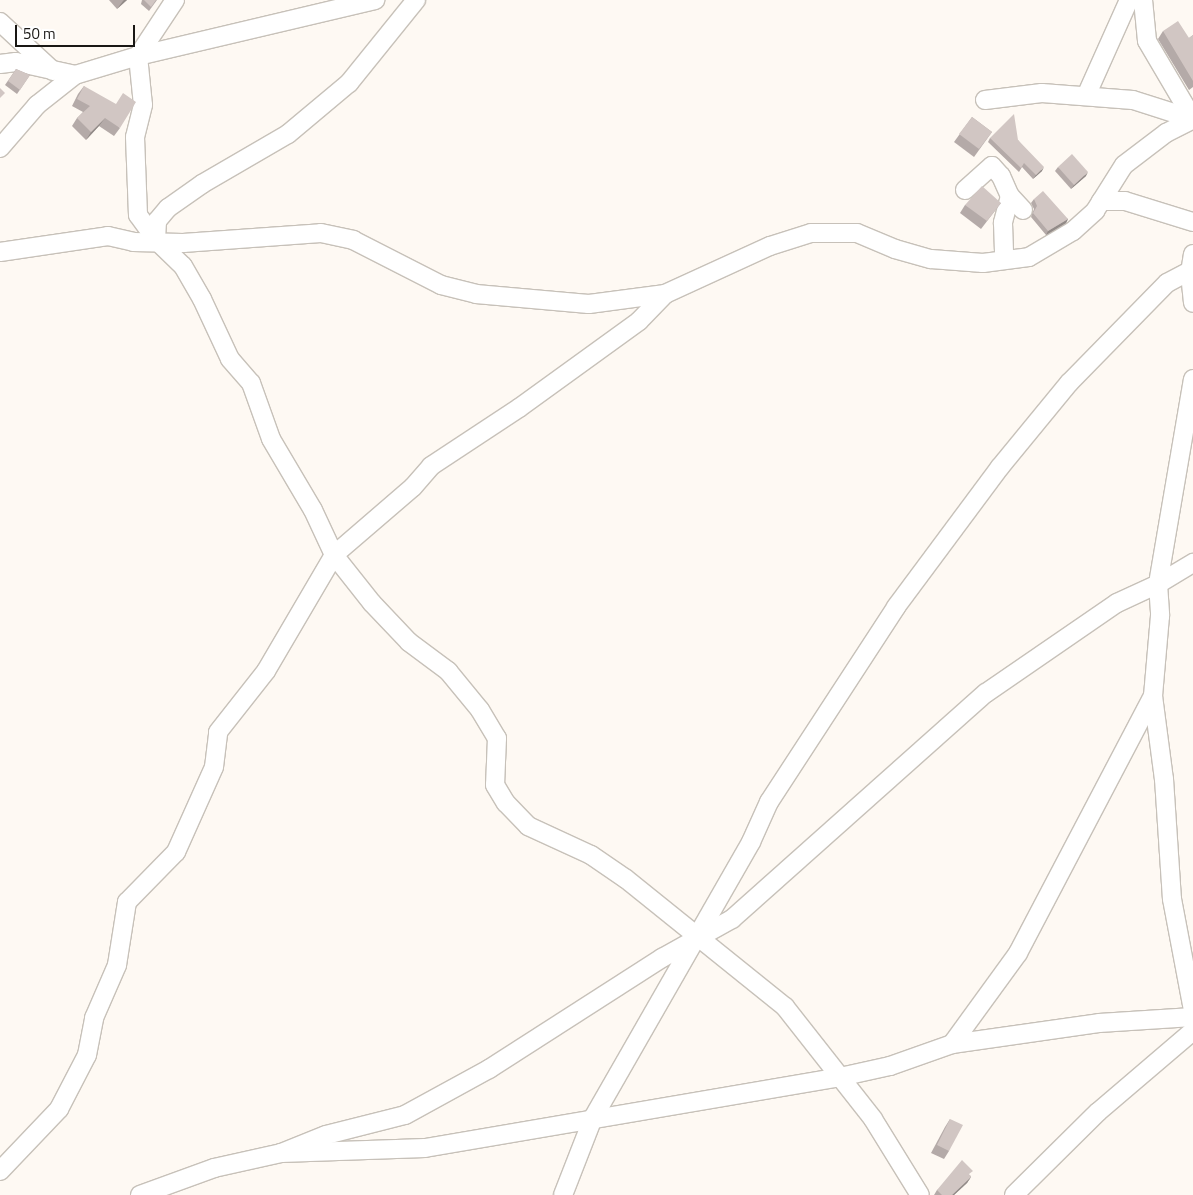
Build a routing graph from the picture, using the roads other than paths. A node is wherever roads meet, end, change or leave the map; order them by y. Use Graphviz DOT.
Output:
graph roads {
  1 [pos="175,0"];
  2 [pos="375,0"];
  3 [pos="416,0"];
  4 [pos="1129,0"];
  5 [pos="1143,0"];
  6 [pos="0,22"];
  7 [pos="138,56"];
  8 [pos="0,64"];
  9 [pos="54,73"];
  10 [pos="75,75"];
  11 [pos="1086,96"];
  12 [pos="985,100"];
  13 [pos="1193,119"];
  14 [pos="0,148"];
  15 [pos="989,153"];
  16 [pos="965,190"];
  17 [pos="1008,191"];
  18 [pos="1101,201"];
  19 [pos="1023,210"];
  20 [pos="1193,222"];
  21 [pos="156,240"];
  22 [pos="0,252"];
  23 [pos="1004,260"];
  24 [pos="1192,262"];
  25 [pos="665,294"];
  26 [pos="1193,304"];
  27 [pos="1193,379"];
  28 [pos="334,555"];
  29 [pos="1193,563"];
  30 [pos="1158,584"];
  31 [pos="1153,696"];
  32 [pos="697,938"];
  33 [pos="1193,1010"];
  34 [pos="1193,1017"];
  35 [pos="1193,1031"];
  36 [pos="952,1044"];
  37 [pos="840,1077"];
  38 [pos="593,1118"];
  39 [pos="281,1153"];
  40 [pos="0,1171"];
  41 [pos="1017,1194"];
  42 [pos="140,1195"];
  43 [pos="563,1195"];
  44 [pos="920,1195"];
  1 -- 7 [label="street"];
  2 -- 7 [label="street"];
  3 -- 21 [label="street"];
  4 -- 11 [label="street"];
  5 -- 13 [label="street"];
  6 -- 9 [label="street"];
  7 -- 10 [label="street"];
  7 -- 21 [label="street"];
  8 -- 9 [label="street"];
  9 -- 10 [label="street"];
  10 -- 14 [label="street"];
  11 -- 12 [label="street"];
  11 -- 13 [label="street"];
  13 -- 18 [label="street"];
  15 -- 17 [label="street"];
  16 -- 17 [label="street"];
  17 -- 19 [label="street"];
  17 -- 23 [label="street"];
  18 -- 20 [label="street"];
  18 -- 23 [label="street"];
  21 -- 22 [label="street"];
  21 -- 25 [label="street"];
  21 -- 28 [label="street"];
  23 -- 25 [label="street"];
  24 -- 26 [label="street"];
  24 -- 32 [label="street"];
  25 -- 28 [label="street"];
  27 -- 30 [label="street"];
  28 -- 32 [label="street"];
  28 -- 40 [label="street"];
  29 -- 30 [label="street"];
  30 -- 31 [label="street"];
  30 -- 32 [label="street"];
  31 -- 33 [label="street"];
  31 -- 36 [label="street"];
  32 -- 37 [label="street"];
  32 -- 38 [label="street"];
  32 -- 39 [label="street"];
  34 -- 36 [label="street"];
  35 -- 41 [label="street"];
  36 -- 37 [label="street"];
  37 -- 38 [label="street"];
  37 -- 44 [label="street"];
  38 -- 39 [label="street"];
  38 -- 43 [label="street"];
  39 -- 42 [label="street"];
}
